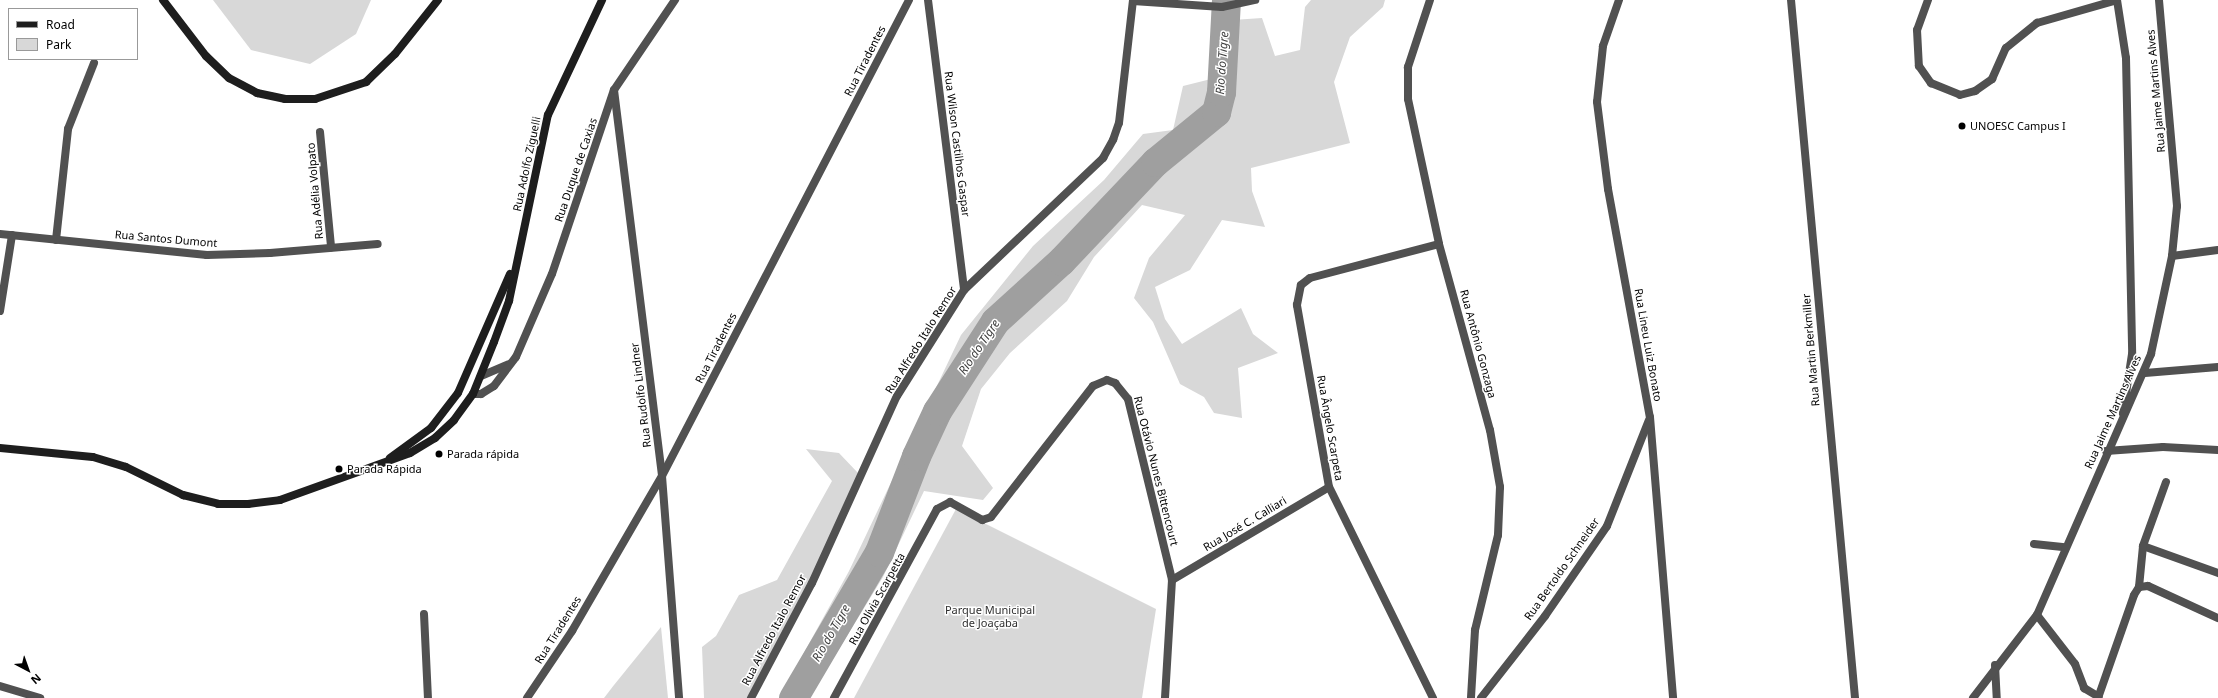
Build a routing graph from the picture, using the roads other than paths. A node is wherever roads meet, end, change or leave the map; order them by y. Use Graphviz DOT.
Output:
graph roads {
  1 [pos="163,0"];
  2 [pos="438,0"];
  3 [pos="602,0"];
  4 [pos="675,0"];
  5 [pos="909,0"];
  6 [pos="928,0"];
  7 [pos="1255,0"];
  8 [pos="1430,0"];
  9 [pos="1619,0"];
  10 [pos="1791,0"];
  11 [pos="1928,0"];
  12 [pos="2117,0"];
  13 [pos="2159,0"];
  14 [pos="1133,1"];
  15 [pos="94,63"];
  16 [pos="614,90"];
  17 [pos="320,132"];
  18 [pos="0,234"];
  19 [pos="12,235"];
  20 [pos="56,240"];
  21 [pos="378,244"];
  22 [pos="1439,244"];
  23 [pos="331,247"];
  24 [pos="2218,250"];
  25 [pos="2172,256"];
  26 [pos="513,270"];
  27 [pos="964,290"];
  28 [pos="0,311"];
  29 [pos="516,356"];
  30 [pos="2218,367"];
  31 [pos="2145,373"];
  32 [pos="481,376"];
  33 [pos="464,379"];
  34 [pos="473,394"];
  35 [pos="1650,417"];
  36 [pos="2123,418"];
  37 [pos="0,448"];
  38 [pos="2218,450"];
  39 [pos="2106,451"];
  40 [pos="382,464"];
  41 [pos="662,476"];
  42 [pos="2166,482"];
  43 [pos="1329,487"];
  44 [pos="937,509"];
  45 [pos="2034,544"];
  46 [pos="2143,546"];
  47 [pos="2065,547"];
  48 [pos="2218,573"];
  49 [pos="1172,580"];
  50 [pos="2139,587"];
  51 [pos="424,614"];
  52 [pos="2037,615"];
  53 [pos="2218,618"];
  54 [pos="1995,665"];
  55 [pos="0,686"];
  56 [pos="2098,697"];
  57 [pos="40,698"];
  58 [pos="428,698"];
  59 [pos="527,698"];
  60 [pos="679,698"];
  61 [pos="751,698"];
  62 [pos="834,698"];
  63 [pos="1165,698"];
  64 [pos="1433,698"];
  65 [pos="1471,698"];
  66 [pos="1481,698"];
  67 [pos="1672,698"];
  68 [pos="1855,698"];
  69 [pos="1973,698"];
  70 [pos="1998,698"];
  1 -- 2 [label="main road"];
  3 -- 26 [label="main road, Rua Adolfo Ziguelli"];
  4 -- 16 [label="street, Rua Duque de Caxias"];
  5 -- 41 [label="street, Rua Tiradentes"];
  6 -- 27 [label="street, Rua Wilson Castilhos Gaspar"];
  7 -- 14 [label="street"];
  8 -- 22 [label="street, Rua Antônio Gonzaga"];
  9 -- 35 [label="street, Rua Lineu Luiz Bonato"];
  10 -- 68 [label="street, Rua Martin Berkmiller"];
  11 -- 12 [label="street"];
  12 -- 36 [label="street"];
  13 -- 25 [label="street, Rua Jaime Martins Alves"];
  14 -- 27 [label="street, Rua Alfredo Italo Remor"];
  15 -- 20 [label="street"];
  16 -- 29 [label="street, Rua Duque de Caxias"];
  16 -- 41 [label="street, Rua Rudolfo Lindner"];
  17 -- 23 [label="street, Rua Adélia Volpato"];
  18 -- 19 [label="street, Rua Santos Dumont"];
  19 -- 20 [label="street, Rua Santos Dumont"];
  19 -- 28 [label="street"];
  20 -- 23 [label="street, Rua Santos Dumont"];
  21 -- 23 [label="street, Rua Santos Dumont"];
  22 -- 43 [label="street, Rua Ângelo Scarpeta"];
  22 -- 65 [label="street, Rua Antônio Gonzaga"];
  24 -- 25 [label="street"];
  25 -- 31 [label="street, Rua Jaime Martins Alves"];
  26 -- 32 [label="main road, Rua Adolfo Ziguelli"];
  26 -- 33 [label="main road, Rua Adolfo Ziguelli"];
  27 -- 61 [label="street, Rua Alfredo Italo Remor"];
  29 -- 32 [label="street, Rua Duque de Caxias"];
  29 -- 34 [label="street, Rua Duque de Caxias"];
  30 -- 31 [label="street"];
  31 -- 36 [label="street, Rua Jaime Martins Alves"];
  32 -- 33 [label="main road"];
  32 -- 34 [label="main road, Rua Adolfo Ziguelli"];
  33 -- 34 [label="main road"];
  33 -- 40 [label="main road"];
  34 -- 40 [label="main road"];
  35 -- 66 [label="street, Rua Bertoldo Schneider"];
  35 -- 67 [label="street, Rua Lineu Luiz Bonato"];
  36 -- 39 [label="street, Rua Jaime Martins Alves"];
  37 -- 40 [label="main road"];
  38 -- 39 [label="street"];
  39 -- 47 [label="street, Rua Jaime Martins Alves"];
  41 -- 59 [label="street, Rua Tiradentes"];
  41 -- 60 [label="street, Rua Rudolfo Lindner"];
  42 -- 46 [label="street"];
  43 -- 49 [label="street, Rua José C. Calliari"];
  43 -- 64 [label="street, Rua Ângelo Scarpeta"];
  44 -- 49 [label="street, Rua Otávio Nunes Bittencourt"];
  44 -- 62 [label="street, Rua Olívia Scarpetta"];
  45 -- 47 [label="street"];
  46 -- 48 [label="street"];
  46 -- 50 [label="street"];
  47 -- 52 [label="street, Rua Jaime Martins Alves"];
  49 -- 63 [label="street, Rua Otávio Nunes Bittencourt"];
  50 -- 53 [label="street"];
  50 -- 56 [label="street"];
  51 -- 58 [label="street"];
  52 -- 54 [label="street, Rua Jaime Martins Alves"];
  52 -- 56 [label="street"];
  54 -- 69 [label="street, Rua Jaime Martins Alves"];
  54 -- 70 [label="street"];
  55 -- 57 [label="street"];
}
